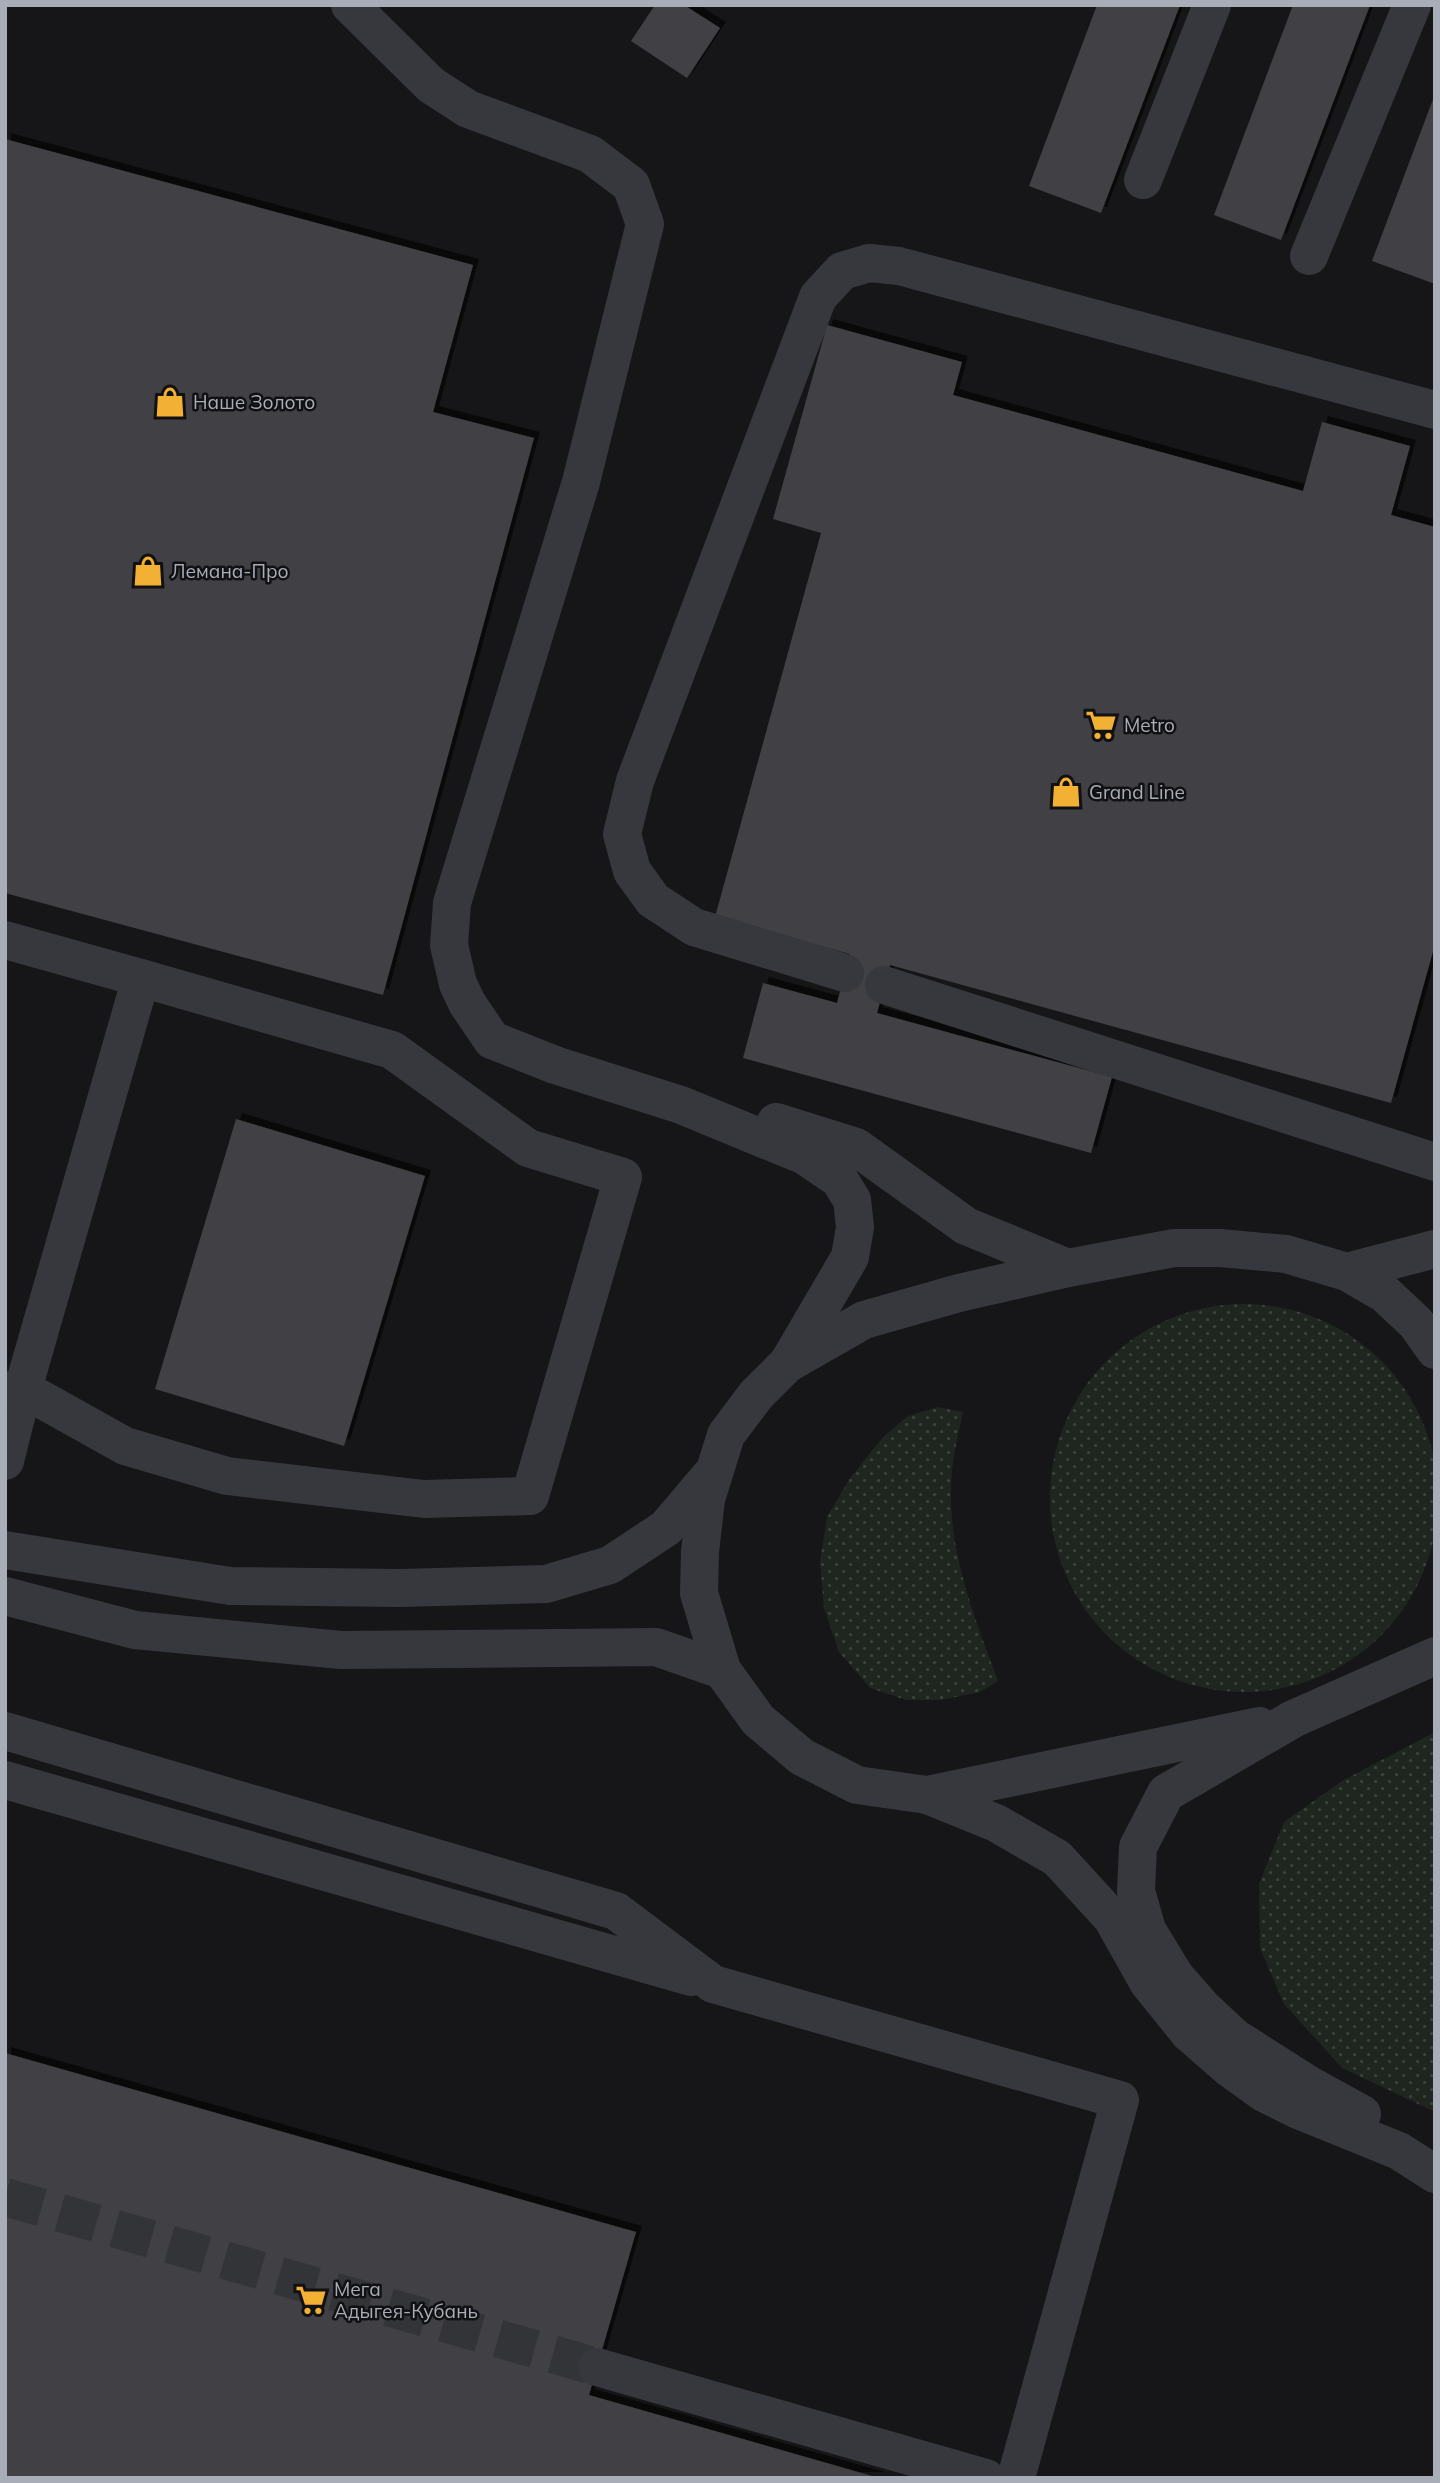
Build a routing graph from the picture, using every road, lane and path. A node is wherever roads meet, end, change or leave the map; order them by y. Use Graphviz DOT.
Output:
graph roads {
  1 [pos="350,5"];
  2 [pos="1212,5"];
  3 [pos="1412,5"];
  4 [pos="1143,180"];
  5 [pos="1309,256"];
  6 [pos="1435,411"];
  7 [pos="5,940"];
  8 [pos="845,973"];
  9 [pos="141,978"];
  10 [pos="884,985"];
  11 [pos="681,1105"];
  12 [pos="1435,1162"];
  13 [pos="1435,1249"];
  14 [pos="1068,1268"];
  15 [pos="1347,1272"];
  16 [pos="1435,1350"];
  17 [pos="787,1364"];
  18 [pos="14,1390"];
  19 [pos="5,1461"];
  20 [pos="714,1472"];
  21 [pos="5,1550"];
  22 [pos="5,1596"];
  23 [pos="1435,1656"];
  24 [pos="722,1670"];
  25 [pos="1435,1688"];
  26 [pos="1293,1719"];
  27 [pos="5,1731"];
  28 [pos="5,1780"];
  29 [pos="927,1796"];
  30 [pos="713,1984"];
  31 [pos="1399,2151"];
  32 [pos="1435,2174"];
  33 [pos="597,2367"];
  34 [pos="918,2469"];
  35 [pos="986,2478"];
  36 [pos="1016,2478"];
  1 -- 11 [label="street"];
  2 -- 4 [label="street"];
  3 -- 5 [label="street"];
  6 -- 8 [label="street"];
  7 -- 9 [label="street"];
  9 -- 18 [label="street"];
  9 -- 18 [label="street"];
  10 -- 12 [label="street"];
  11 -- 14 [label="street"];
  11 -- 17 [label="street"];
  13 -- 15 [label="street"];
  14 -- 15 [label="street"];
  14 -- 17 [label="street"];
  15 -- 16 [label="street"];
  17 -- 20 [label="street"];
  18 -- 19 [label="street"];
  20 -- 21 [label="street"];
  20 -- 24 [label="street"];
  22 -- 24 [label="street"];
  23 -- 26 [label="street"];
  24 -- 29 [label="street"];
  25 -- 26 [label="street"];
  26 -- 29 [label="street"];
  26 -- 31 [label="street"];
  27 -- 30 [label="street"];
  28 -- 30 [label="street"];
  29 -- 31 [label="street"];
  30 -- 36 [label="street"];
  31 -- 32 [label="street"];
  33 -- 34 [label="street"];
  34 -- 35 [label="street"];
}
